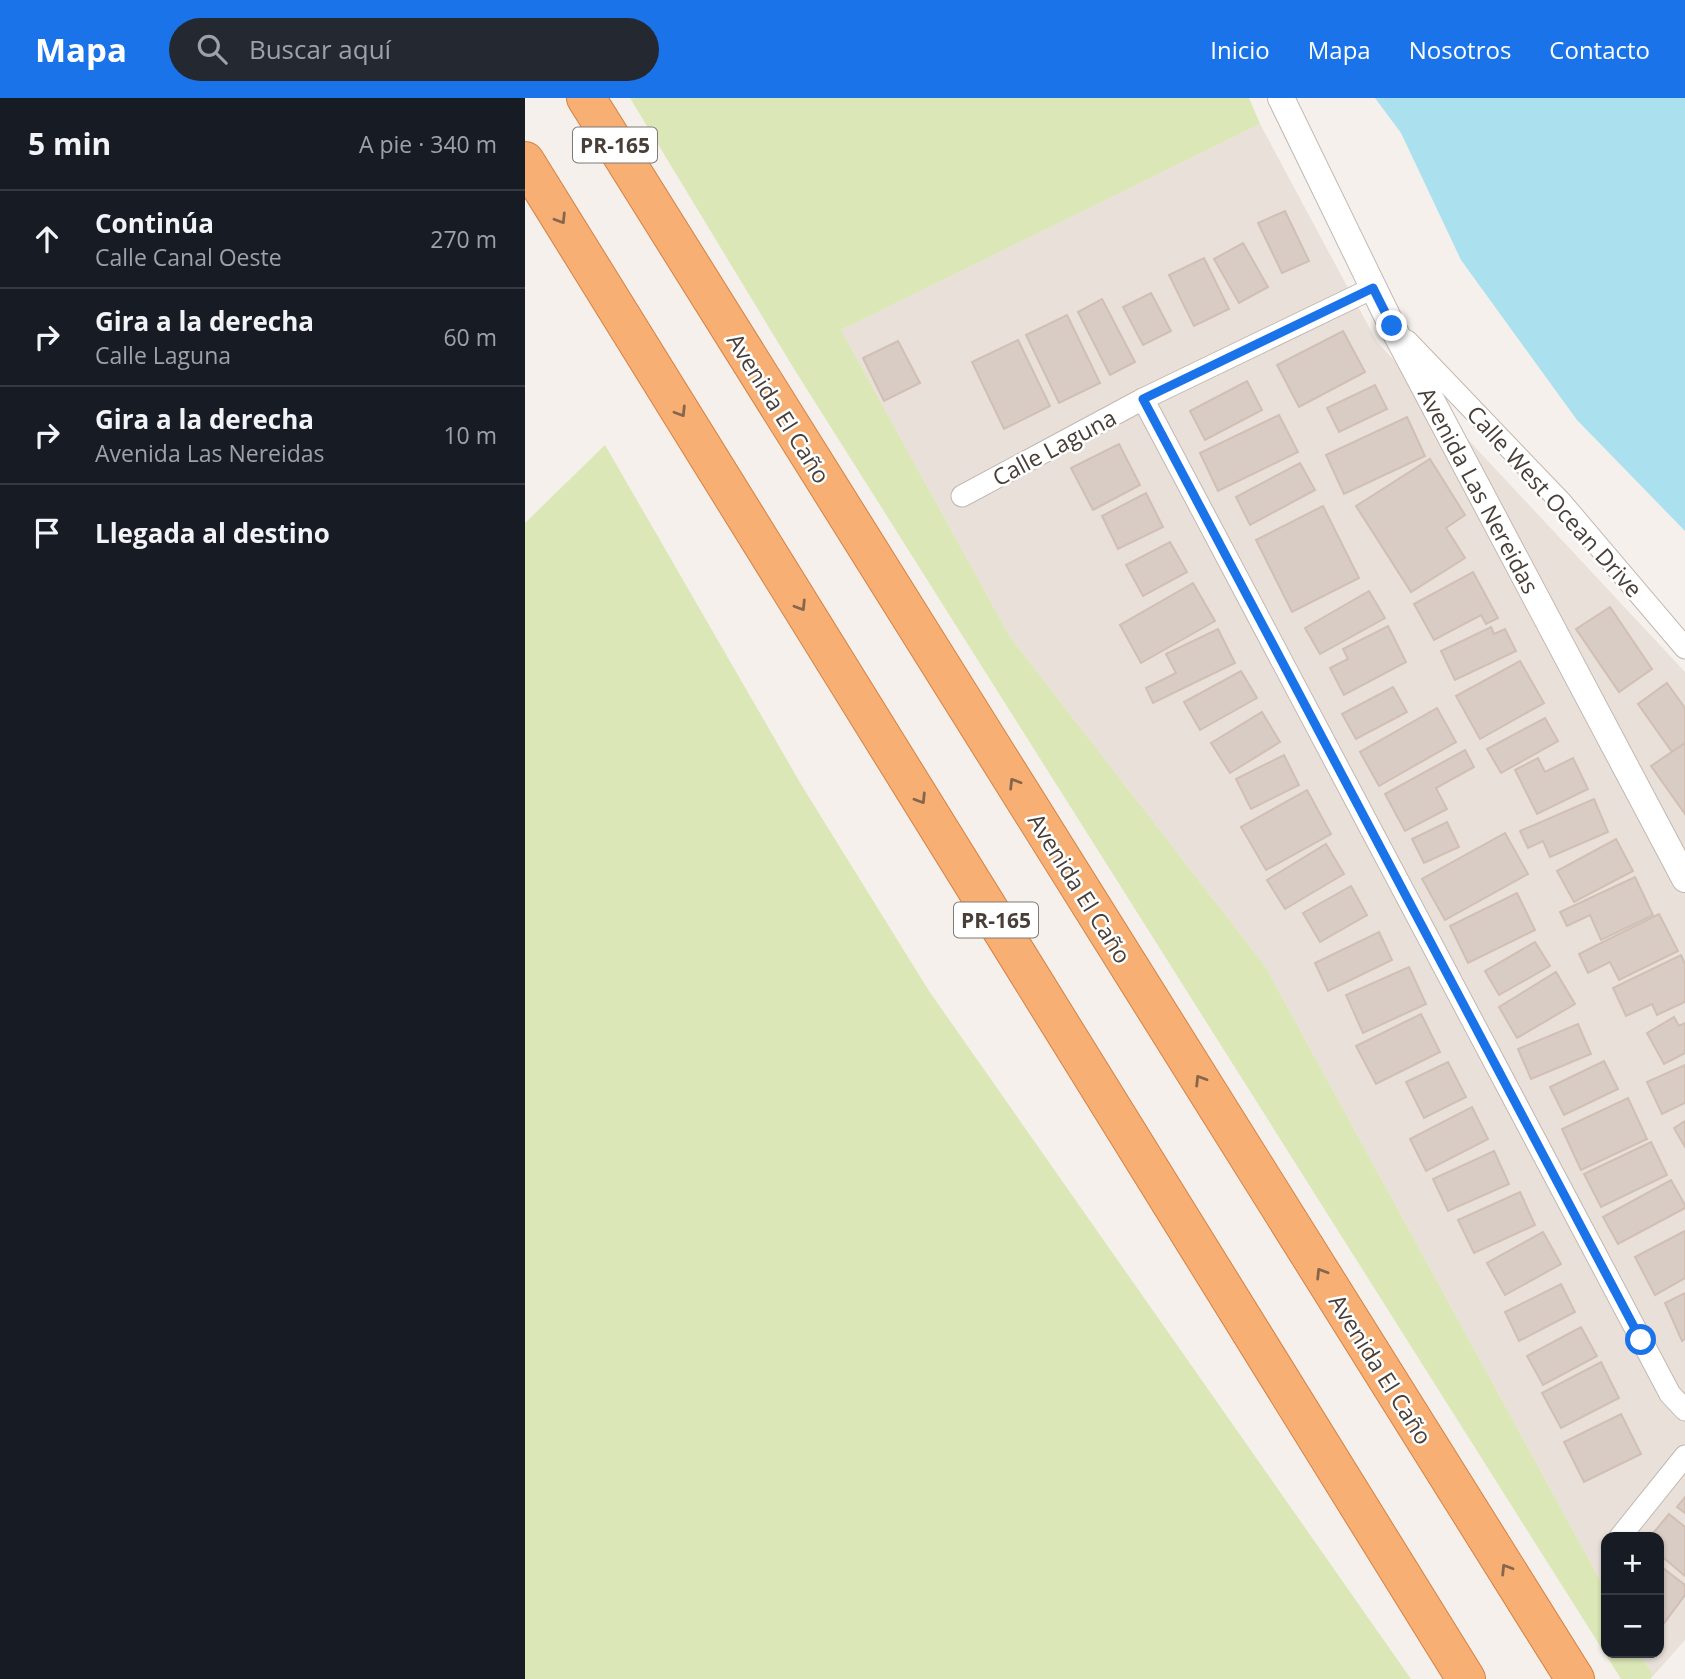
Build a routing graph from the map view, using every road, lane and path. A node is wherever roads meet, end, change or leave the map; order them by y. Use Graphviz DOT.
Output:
graph roads {
  1 [pos="586,98"];
  2 [pos="609,98"];
  3 [pos="1281,98"];
  4 [pos="525,161"];
  5 [pos="645,193"];
  6 [pos="1373,288"];
  7 [pos="1392,326"];
  8 [pos="1143,399"];
  9 [pos="963,496"];
  10 [pos="1685,648"];
  11 [pos="1685,878"];
  12 [pos="1685,1410"];
  13 [pos="1685,1456"];
  14 [pos="1624,1532"];
  15 [pos="1467,1679"];
  16 [pos="1574,1679"];
  1 -- 5 [label="highway, Avenida El Caño / PR-165"];
  2 -- 5 [label="highway"];
  3 -- 6 [label="street, Avenida Las Nereidas"];
  4 -- 15 [label="highway, PR-165, one-way"];
  16 -- 5 [label="highway, Avenida El Caño / PR-165, one-way"];
  6 -- 7 [label="street, Avenida Las Nereidas"];
  6 -- 8 [label="street, Calle Laguna"];
  7 -- 10 [label="street, Calle West Ocean Drive"];
  7 -- 11 [label="street, Avenida Las Nereidas"];
  8 -- 9 [label="street, Calle Laguna"];
  8 -- 12 [label="street"];
  13 -- 14 [label="street"];
}
